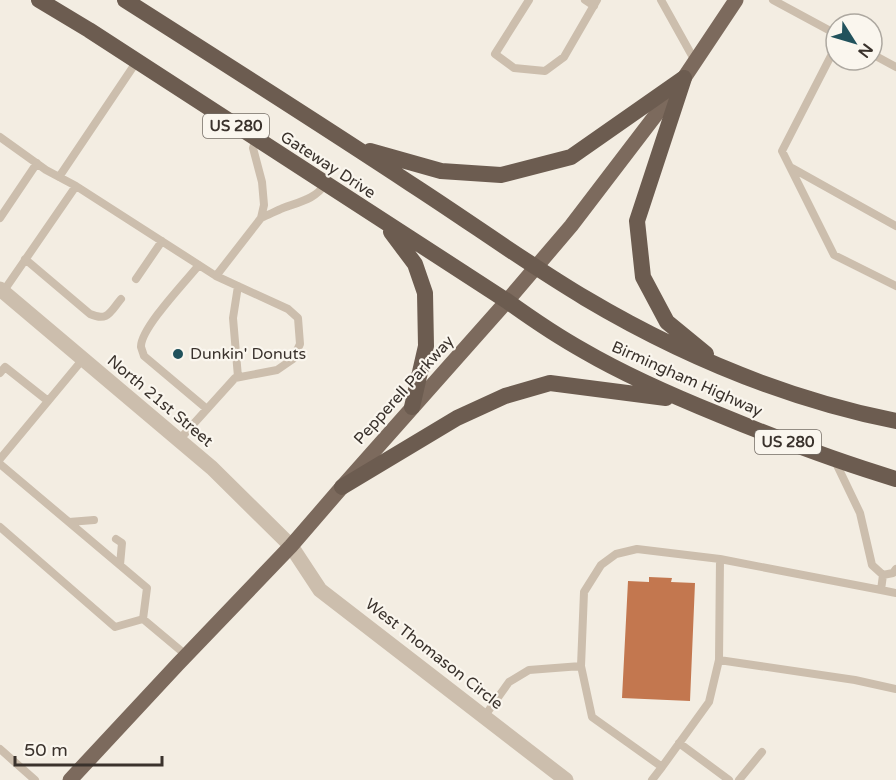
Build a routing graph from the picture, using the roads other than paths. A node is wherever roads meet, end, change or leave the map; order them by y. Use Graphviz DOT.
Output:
graph roads {
  1 [pos="39,0"];
  2 [pos="125,0"];
  3 [pos="529,0"];
  4 [pos="585,0"];
  5 [pos="661,0"];
  6 [pos="736,0"];
  7 [pos="773,0"];
  8 [pos="595,3"];
  9 [pos="824,28"];
  10 [pos="137,62"];
  11 [pos="695,62"];
  12 [pos="824,69"];
  13 [pos="684,78"];
  14 [pos="0,137"];
  15 [pos="256,139"];
  16 [pos="353,147"];
  17 [pos="37,164"];
  18 [pos="791,168"];
  19 [pos="59,177"];
  20 [pos="325,184"];
  21 [pos="76,186"];
  22 [pos="0,218"];
  23 [pos="261,218"];
  24 [pos="383,222"];
  25 [pos="896,226"];
  26 [pos="162,241"];
  27 [pos="26,259"];
  28 [pos="199,265"];
  29 [pos="536,267"];
  30 [pos="216,276"];
  31 [pos="136,279"];
  32 [pos="238,286"];
  33 [pos="896,286"];
  34 [pos="2,290"];
  35 [pos="121,299"];
  36 [pos="507,301"];
  37 [pos="83,359"];
  38 [pos="721,366"];
  39 [pos="2,368"];
  40 [pos="238,377"];
  41 [pos="683,400"];
  42 [pos="48,401"];
  43 [pos="412,407"];
  44 [pos="207,410"];
  45 [pos="896,421"];
  46 [pos="179,440"];
  47 [pos="834,459"];
  48 [pos="0,462"];
  49 [pos="896,479"];
  50 [pos="342,487"];
  51 [pos="94,520"];
  52 [pos="69,522"];
  53 [pos="0,528"];
  54 [pos="116,539"];
  55 [pos="291,546"];
  56 [pos="720,559"];
  57 [pos="120,565"];
  58 [pos="896,569"];
  59 [pos="883,575"];
  60 [pos="880,590"];
  61 [pos="896,593"];
  62 [pos="143,619"];
  63 [pos="186,656"];
  64 [pos="719,660"];
  65 [pos="581,666"];
  66 [pos="896,689"];
  67 [pos="484,717"];
  68 [pos="679,743"];
  69 [pos="0,749"];
  70 [pos="762,752"];
  71 [pos="662,767"];
  72 [pos="35,780"];
  73 [pos="70,780"];
  74 [pos="566,780"];
  75 [pos="652,780"];
  76 [pos="729,780"];
  77 [pos="739,780"];
  1 -- 10 [label="highway, Gateway Drive / US 280"];
  2 -- 16 [label="highway, Gateway Drive / US 280"];
  3 -- 8 [label="lane"];
  4 -- 8 [label="lane"];
  5 -- 11 [label="lane"];
  6 -- 11 [label="main road, Pepperell Parkway"];
  7 -- 9 [label="lane"];
  10 -- 15 [label="highway, Gateway Drive / US 280"];
  10 -- 19 [label="lane"];
  11 -- 13 [label="main road, Pepperell Parkway"];
  12 -- 18 [label="lane"];
  13 -- 16 [label="highway"];
  13 -- 29 [label="main road, Pepperell Parkway"];
  13 -- 38 [label="highway"];
  14 -- 17 [label="lane"];
  15 -- 20 [label="highway, Gateway Drive / US 280"];
  15 -- 23 [label="lane"];
  16 -- 29 [label="highway, Gateway Drive / US 280"];
  17 -- 19 [label="lane"];
  17 -- 22 [label="lane"];
  18 -- 25 [label="lane"];
  18 -- 33 [label="lane"];
  19 -- 21 [label="lane"];
  20 -- 23 [label="lane"];
  20 -- 24 [label="highway, Gateway Drive / US 280"];
  21 -- 26 [label="lane"];
  21 -- 27 [label="lane"];
  23 -- 30 [label="lane"];
  24 -- 36 [label="highway, Gateway Drive / US 280"];
  24 -- 43 [label="highway"];
  26 -- 28 [label="lane"];
  26 -- 31 [label="lane"];
  27 -- 34 [label="lane"];
  27 -- 35 [label="lane"];
  28 -- 30 [label="lane"];
  28 -- 44 [label="lane"];
  29 -- 36 [label="main road, Pepperell Parkway"];
  29 -- 38 [label="highway, Birmingham Highway / US 280"];
  30 -- 32 [label="lane"];
  32 -- 40 [label="lane"];
  32 -- 40 [label="lane"];
  34 -- 37 [label="street, North 21st Street"];
  36 -- 41 [label="highway, Birmingham Highway / US 280"];
  36 -- 43 [label="main road, Pepperell Parkway"];
  37 -- 42 [label="lane"];
  37 -- 46 [label="street, North 21st Street"];
  38 -- 45 [label="highway, Birmingham Highway / US 280"];
  39 -- 42 [label="lane"];
  40 -- 44 [label="lane"];
  41 -- 47 [label="highway, Birmingham Highway / US 280"];
  41 -- 50 [label="highway"];
  42 -- 48 [label="lane"];
  43 -- 50 [label="main road, Pepperell Parkway"];
  44 -- 46 [label="lane"];
  46 -- 55 [label="street, North 21st Street"];
  47 -- 49 [label="highway, Birmingham Highway / US 280"];
  47 -- 59 [label="lane"];
  48 -- 52 [label="lane"];
  50 -- 55 [label="main road, Pepperell Parkway"];
  51 -- 52 [label="lane"];
  52 -- 57 [label="lane"];
  53 -- 62 [label="lane"];
  54 -- 57 [label="lane"];
  55 -- 63 [label="main road, Pepperell Parkway"];
  55 -- 67 [label="street, West Thomason Circle"];
  56 -- 60 [label="lane"];
  56 -- 64 [label="lane"];
  56 -- 65 [label="lane"];
  57 -- 62 [label="lane"];
  58 -- 59 [label="lane"];
  59 -- 60 [label="lane"];
  60 -- 61 [label="lane"];
  62 -- 63 [label="lane"];
  63 -- 73 [label="main road, Pepperell Parkway"];
  64 -- 66 [label="lane"];
  64 -- 68 [label="lane"];
  65 -- 67 [label="lane"];
  65 -- 71 [label="lane"];
  67 -- 74 [label="street, West Thomason Circle"];
  68 -- 71 [label="lane"];
  68 -- 76 [label="lane"];
  69 -- 72 [label="lane"];
  70 -- 77 [label="lane"];
  71 -- 75 [label="lane"];
}
